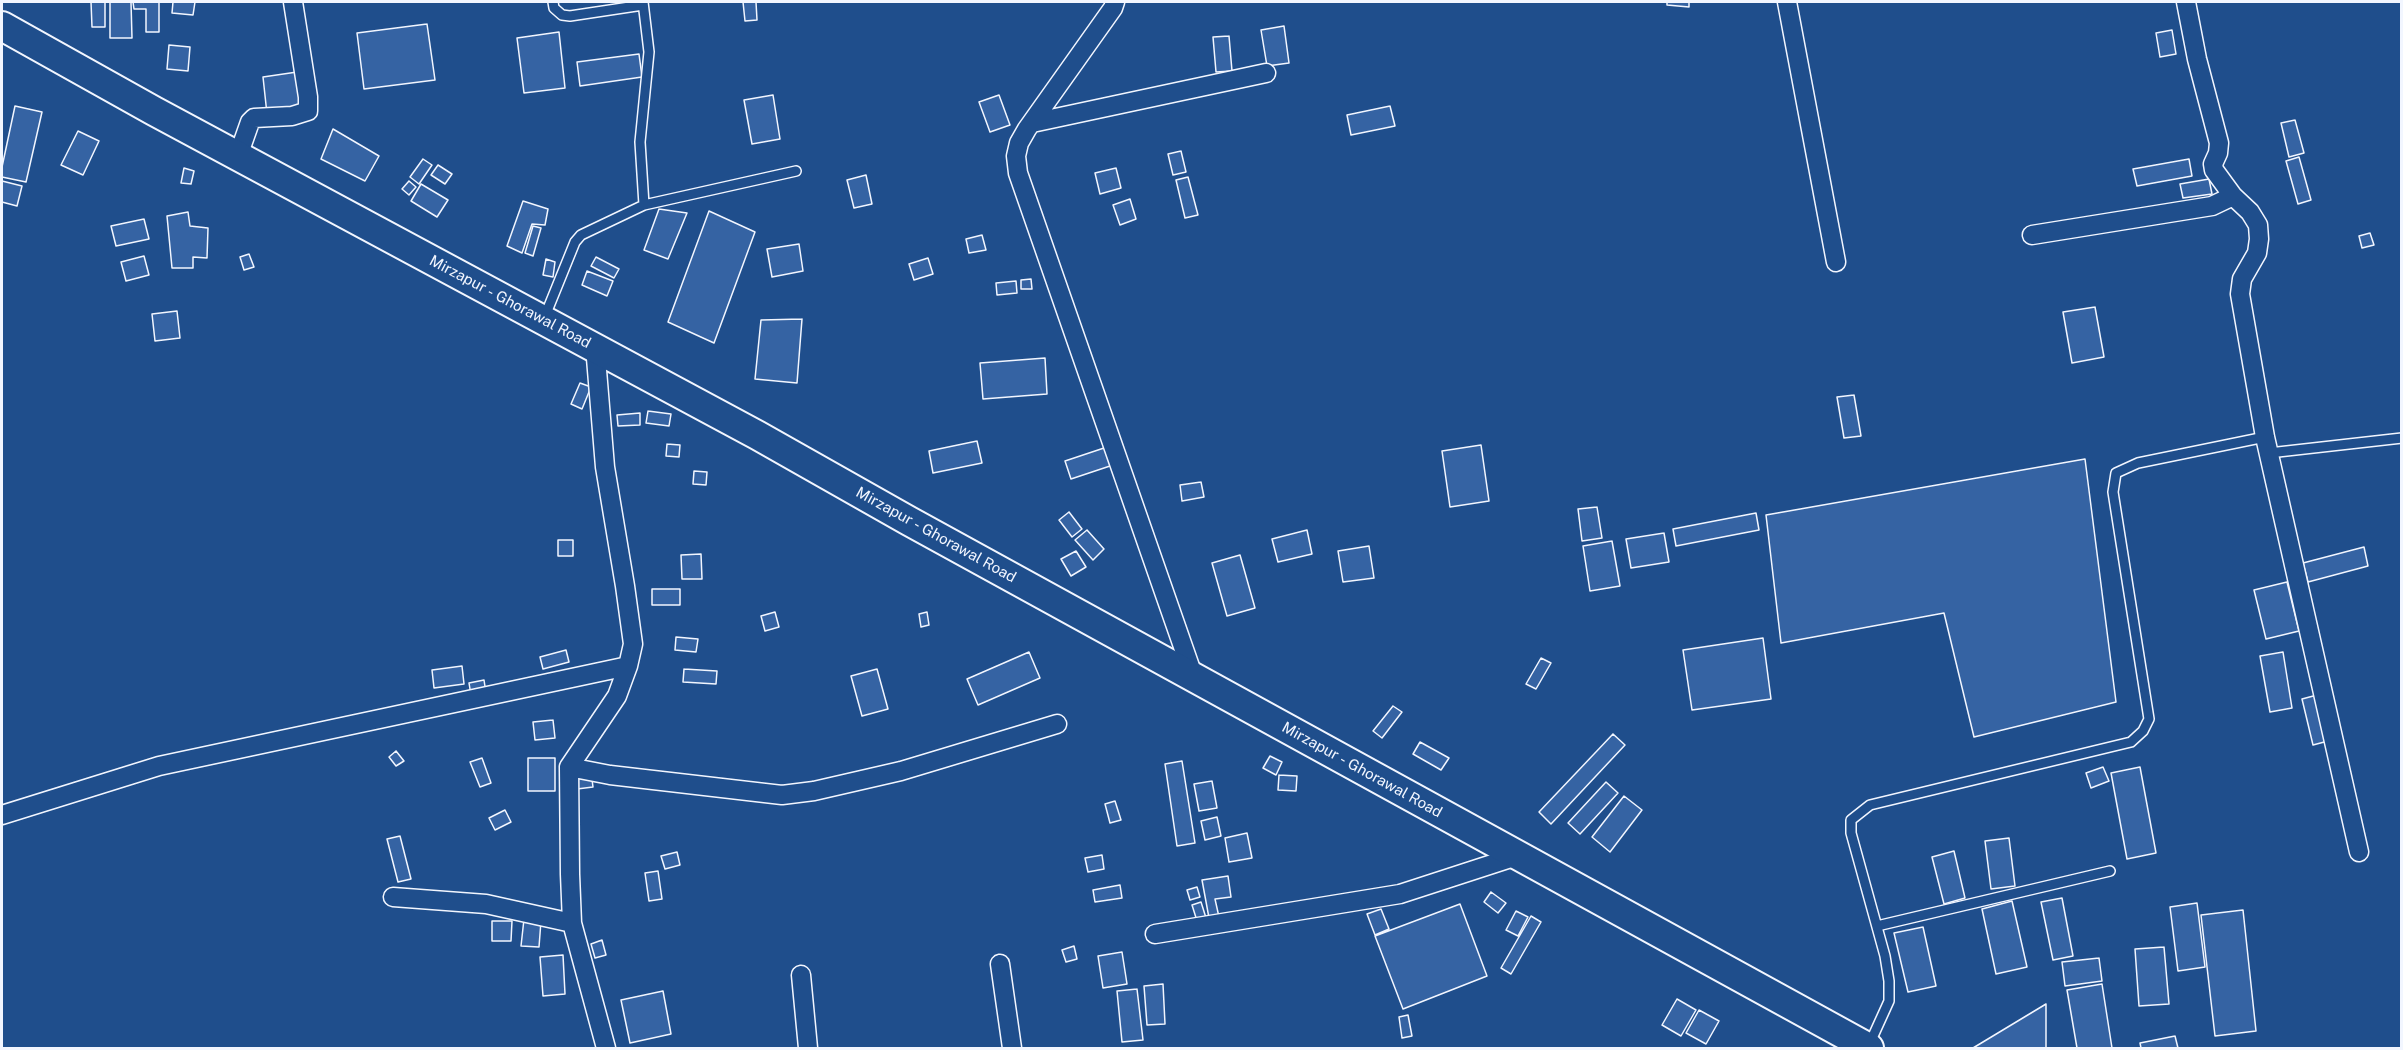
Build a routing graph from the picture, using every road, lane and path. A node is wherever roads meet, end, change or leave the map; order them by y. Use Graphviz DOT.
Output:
graph roads {
  1 [pos="293,2"];
  2 [pos="553,2"];
  3 [pos="1115,2"];
  4 [pos="1787,2"];
  5 [pos="2186,2"];
  6 [pos="643,3"];
  7 [pos="2,26"];
  8 [pos="1266,73"];
  9 [pos="1032,123"];
  10 [pos="238,156"];
  11 [pos="796,171"];
  12 [pos="2233,196"];
  13 [pos="644,205"];
  14 [pos="2032,235"];
  15 [pos="1836,262"];
  16 [pos="544,319"];
  17 [pos="595,346"];
  18 [pos="2402,438"];
  19 [pos="2267,445"];
  20 [pos="628,666"];
  21 [pos="1194,678"];
  22 [pos="1057,724"];
  23 [pos="569,767"];
  24 [pos="2,815"];
  25 [pos="2359,852"];
  26 [pos="1517,856"];
  27 [pos="2110,871"];
  28 [pos="393,897"];
  29 [pos="572,923"];
  30 [pos="1877,926"];
  31 [pos="1155,934"];
  32 [pos="1000,964"];
  33 [pos="801,975"];
  34 [pos="606,1048"];
  35 [pos="808,1048"];
  36 [pos="1012,1048"];
  37 [pos="1869,1048"];
  1 -- 10 [label="street"];
  2 -- 6 [label="lane"];
  3 -- 9 [label="street"];
  4 -- 15 [label="street"];
  5 -- 12 [label="street"];
  6 -- 13 [label="lane"];
  7 -- 10 [label="main road, Mirzapur - Ghorawal Road"];
  8 -- 9 [label="street"];
  9 -- 21 [label="street"];
  10 -- 16 [label="main road, Mirzapur - Ghorawal Road"];
  11 -- 13 [label="lane"];
  12 -- 14 [label="street"];
  12 -- 19 [label="street"];
  13 -- 16 [label="lane"];
  16 -- 17 [label="main road, Mirzapur - Ghorawal Road"];
  17 -- 20 [label="street"];
  17 -- 21 [label="main road, Mirzapur - Ghorawal Road"];
  18 -- 19 [label="lane"];
  19 -- 25 [label="street"];
  19 -- 30 [label="lane"];
  20 -- 23 [label="street"];
  20 -- 24 [label="street"];
  21 -- 26 [label="main road, Mirzapur - Ghorawal Road"];
  22 -- 23 [label="street"];
  23 -- 29 [label="street"];
  26 -- 31 [label="street"];
  26 -- 37 [label="main road, Mirzapur - Ghorawal Road"];
  27 -- 30 [label="lane"];
  28 -- 29 [label="street"];
  29 -- 34 [label="street"];
  30 -- 37 [label="lane"];
  32 -- 36 [label="street"];
  33 -- 35 [label="street"];
}
